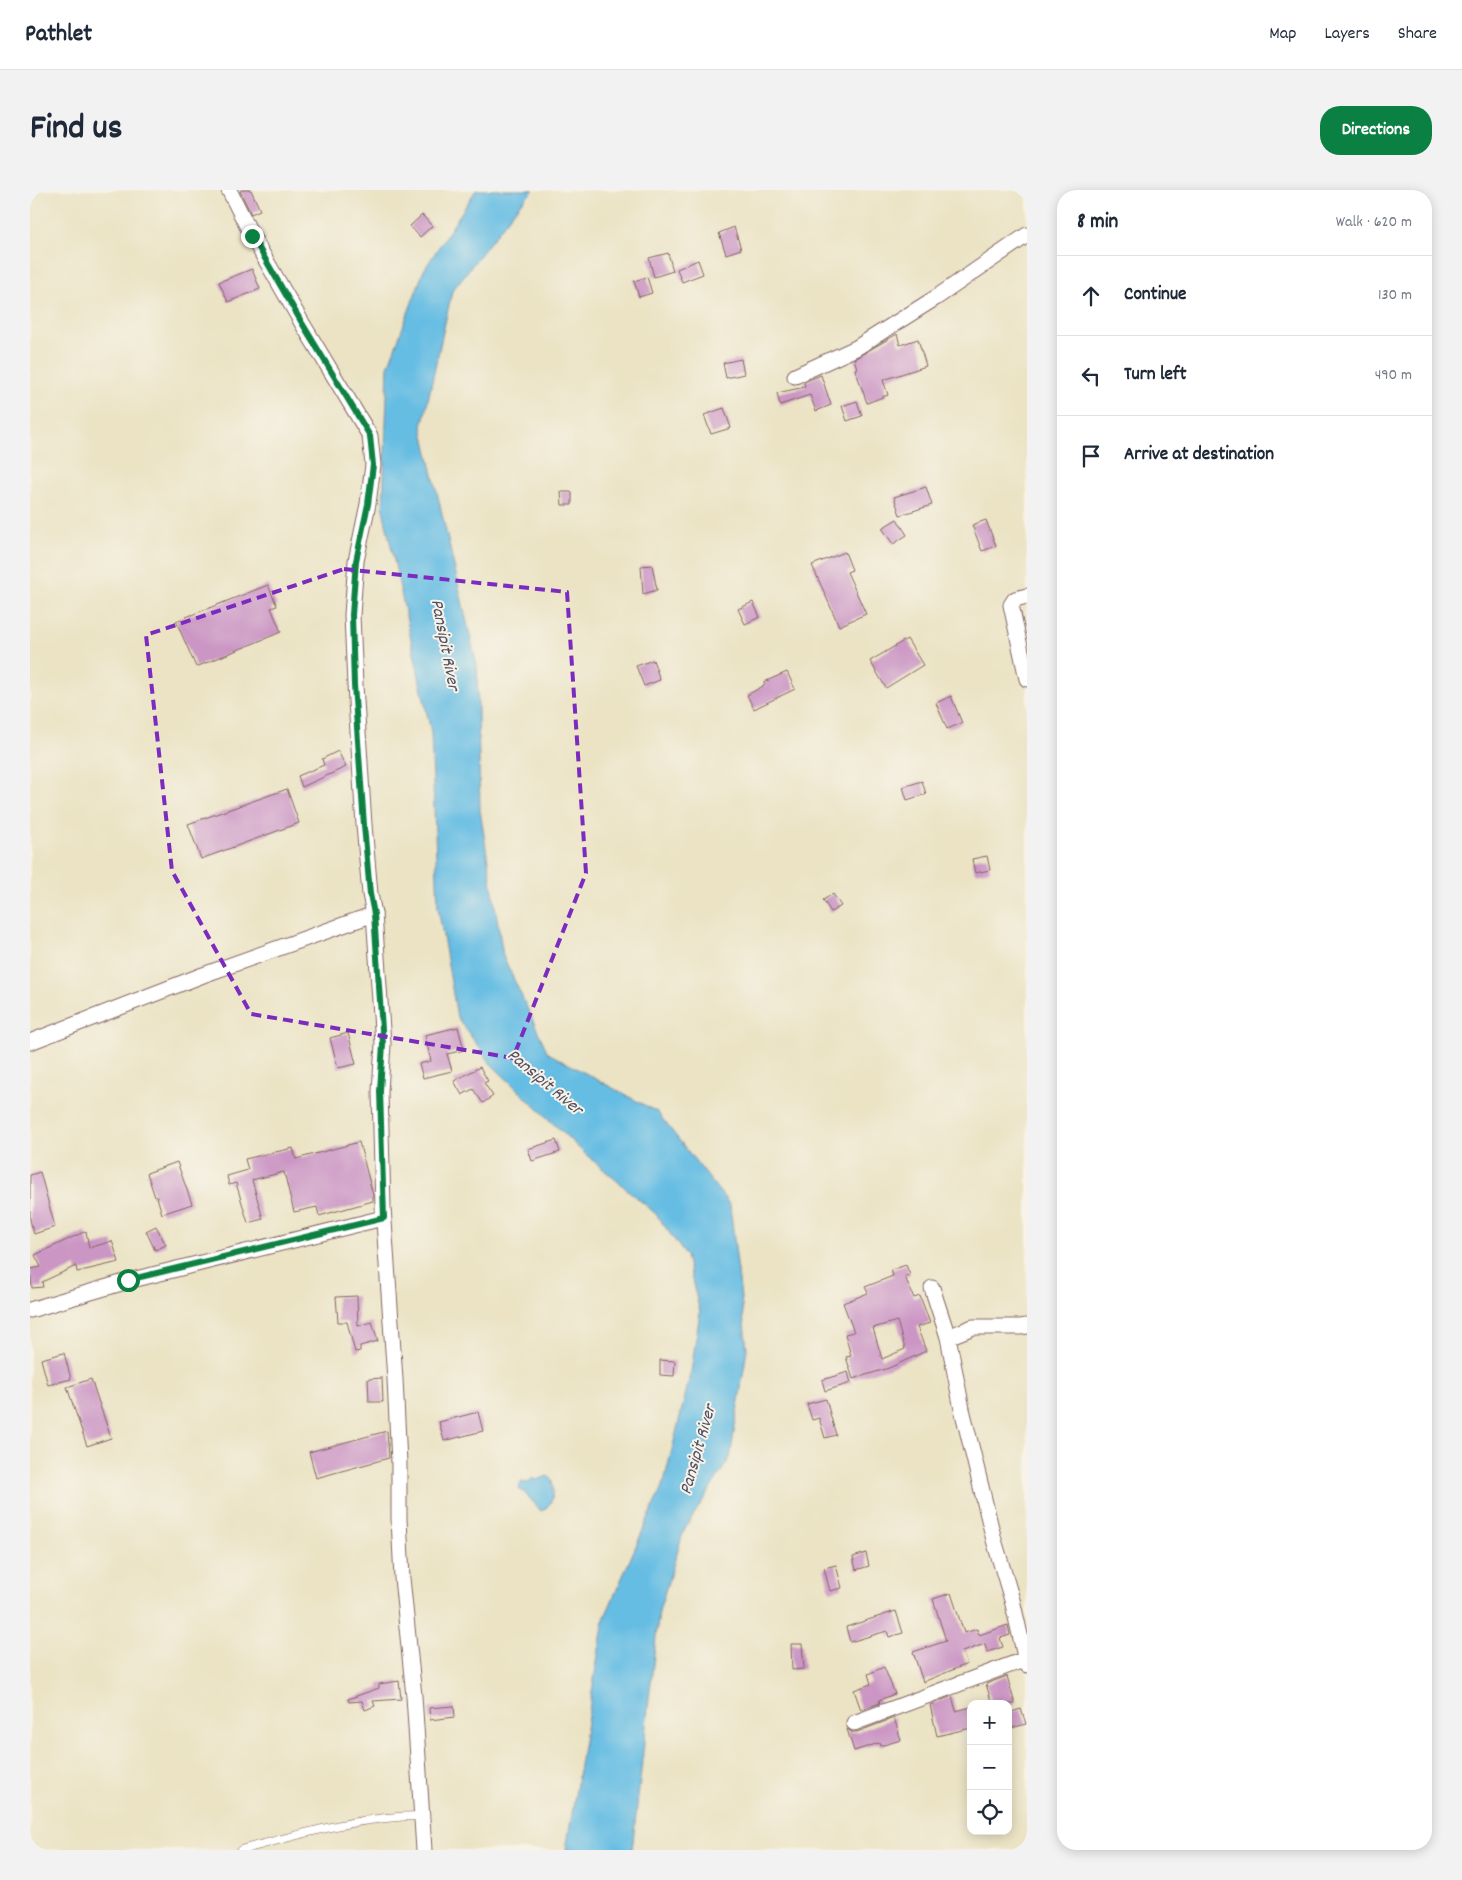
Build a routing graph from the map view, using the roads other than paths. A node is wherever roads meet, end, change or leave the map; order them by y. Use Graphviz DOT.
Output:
graph roads {
  1 [pos="229,190"];
  2 [pos="1027,235"];
  3 [pos="795,376"];
  4 [pos="1027,596"];
  5 [pos="1027,679"];
  6 [pos="374,914"];
  7 [pos="30,1042"];
  8 [pos="384,1218"];
  9 [pos="932,1288"];
  10 [pos="30,1310"];
  11 [pos="1027,1326"];
  12 [pos="948,1338"];
  13 [pos="1026,1662"];
  14 [pos="854,1723"];
  15 [pos="422,1816"];
  16 [pos="241,1850"];
  17 [pos="424,1850"];
  1 -- 6 [label="street"];
  2 -- 3 [label="street"];
  4 -- 5 [label="street"];
  6 -- 7 [label="street"];
  6 -- 8 [label="street"];
  8 -- 10 [label="street"];
  8 -- 15 [label="street"];
  9 -- 12 [label="street"];
  11 -- 12 [label="street"];
  12 -- 13 [label="street"];
  13 -- 14 [label="street"];
  15 -- 16 [label="lane"];
  15 -- 17 [label="street"];
}
